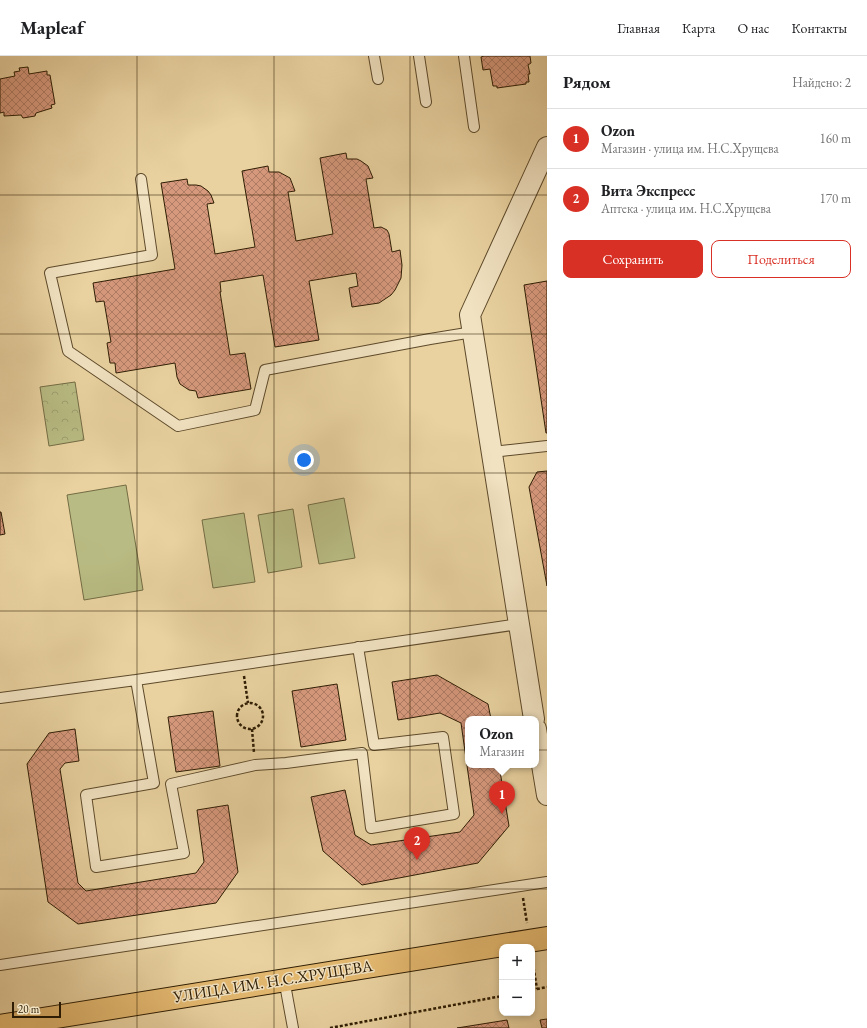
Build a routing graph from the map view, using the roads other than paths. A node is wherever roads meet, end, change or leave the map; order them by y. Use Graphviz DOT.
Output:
graph roads {
  1 [pos="374,56"];
  2 [pos="419,56"];
  3 [pos="464,56"];
  4 [pos="378,79"];
  5 [pos="426,102"];
  6 [pos="474,127"];
  7 [pos="547,147"];
  8 [pos="141,180"];
  9 [pos="473,332"];
  10 [pos="547,446"];
  11 [pos="492,452"];
  12 [pos="518,624"];
  13 [pos="358,648"];
  14 [pos="136,680"];
  15 [pos="0,698"];
  16 [pos="533,716"];
  17 [pos="374,745"];
  18 [pos="539,747"];
  19 [pos="362,753"];
  20 [pos="154,783"];
  21 [pos="171,784"];
  22 [pos="547,795"];
  23 [pos="547,882"];
  24 [pos="536,945"];
  25 [pos="0,965"];
  26 [pos="284,979"];
  27 [pos="13,1025"];
  28 [pos="293,1028"];
  1 -- 4 [label="lane"];
  2 -- 5 [label="lane"];
  3 -- 6 [label="lane"];
  7 -- 9 [label="street"];
  8 -- 9 [label="lane"];
  9 -- 11 [label="street"];
  10 -- 11 [label="lane"];
  11 -- 12 [label="street"];
  12 -- 13 [label="lane"];
  12 -- 16 [label="street"];
  13 -- 14 [label="lane"];
  13 -- 17 [label="lane"];
  14 -- 15 [label="lane"];
  14 -- 20 [label="lane"];
  17 -- 19 [label="lane"];
  17 -- 19 [label="lane"];
  18 -- 22 [label="street"];
  19 -- 21 [label="lane"];
  20 -- 21 [label="lane"];
  20 -- 21 [label="lane"];
  23 -- 25 [label="lane"];
  24 -- 26 [label="main road, УЛИЦА ИМ. Н.С.ХРУЩЕВА"];
  26 -- 27 [label="main road, УЛИЦА ИМ. Н.С.ХРУЩЕВА"];
  26 -- 28 [label="lane"];
}
